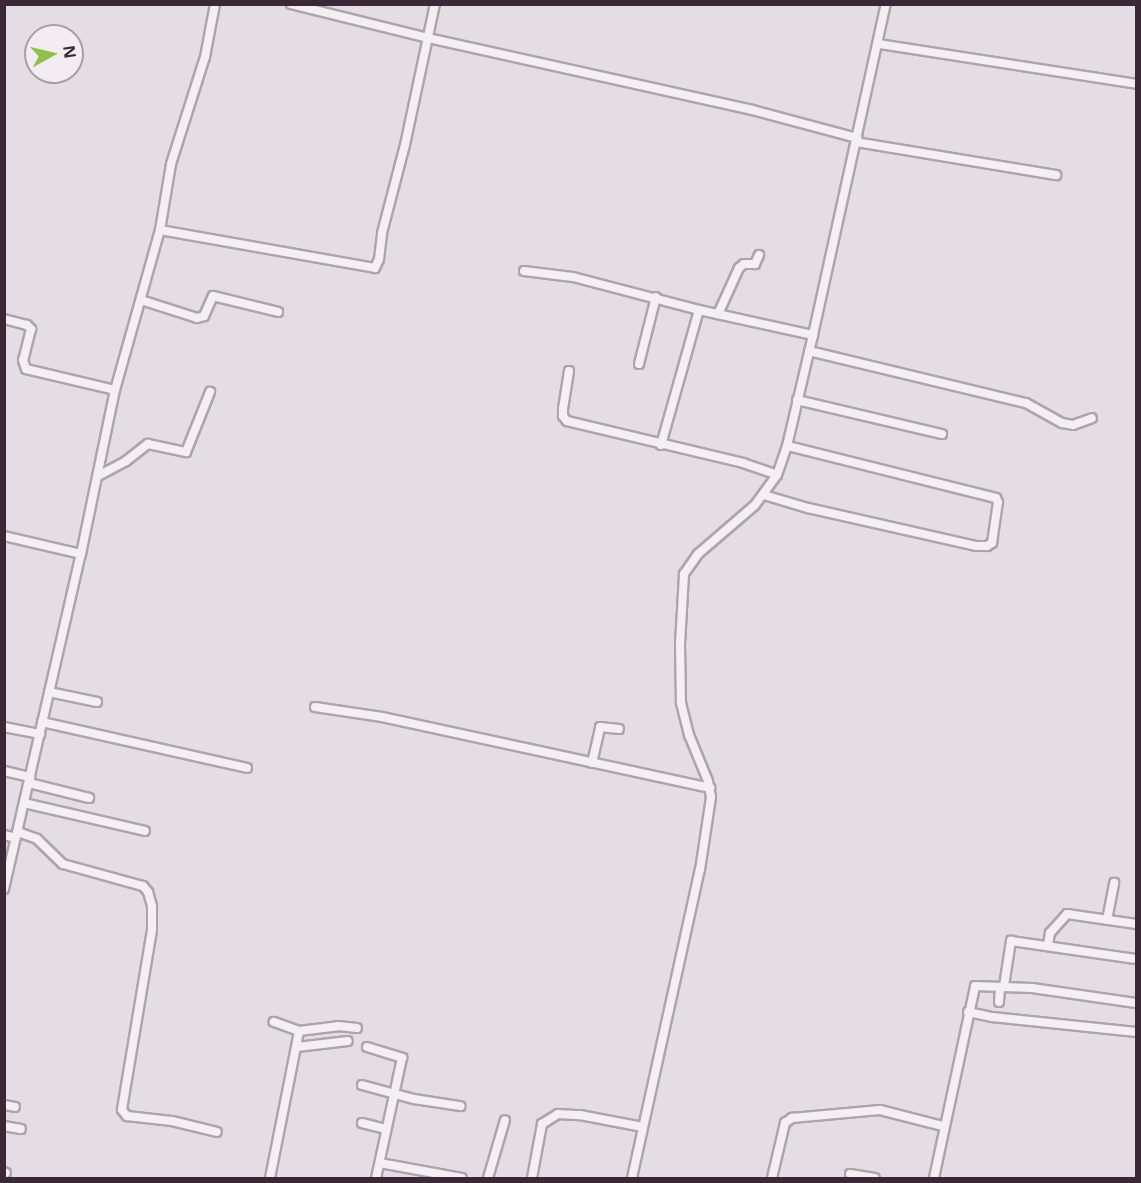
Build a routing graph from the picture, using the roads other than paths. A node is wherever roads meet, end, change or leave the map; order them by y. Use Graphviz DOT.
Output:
graph roads {
  1 [pos="215,4"];
  2 [pos="291,4"];
  3 [pos="435,4"];
  4 [pos="886,4"];
  5 [pos="428,38"];
  6 [pos="879,44"];
  7 [pos="1137,84"];
  8 [pos="856,140"];
  9 [pos="1056,176"];
  10 [pos="160,230"];
  11 [pos="759,255"];
  12 [pos="524,271"];
  13 [pos="656,297"];
  14 [pos="141,300"];
  15 [pos="699,310"];
  16 [pos="278,312"];
  17 [pos="718,314"];
  18 [pos="4,319"];
  19 [pos="813,334"];
  20 [pos="809,351"];
  21 [pos="639,364"];
  22 [pos="569,371"];
  23 [pos="115,390"];
  24 [pos="210,392"];
  25 [pos="797,399"];
  26 [pos="1092,418"];
  27 [pos="942,434"];
  28 [pos="661,445"];
  29 [pos="787,446"];
  30 [pos="777,475"];
  31 [pos="98,476"];
  32 [pos="764,495"];
  33 [pos="4,536"];
  34 [pos="81,555"];
  35 [pos="49,692"];
  36 [pos="97,702"];
  37 [pos="315,707"];
  38 [pos="42,722"];
  39 [pos="4,727"];
  40 [pos="619,729"];
  41 [pos="40,734"];
  42 [pos="592,763"];
  43 [pos="247,768"];
  44 [pos="4,771"];
  45 [pos="29,780"];
  46 [pos="710,788"];
  47 [pos="89,798"];
  48 [pos="24,803"];
  49 [pos="145,831"];
  50 [pos="4,835"];
  51 [pos="17,835"];
  52 [pos="7,864"];
  53 [pos="1114,883"];
  54 [pos="4,889"];
  55 [pos="1107,920"];
  56 [pos="1137,924"];
  57 [pos="1048,945"];
  58 [pos="1137,959"];
  59 [pos="1002,987"];
  60 [pos="999,1002"];
  61 [pos="1137,1003"];
  62 [pos="968,1012"];
  63 [pos="274,1022"];
  64 [pos="338,1026"];
  65 [pos="357,1028"];
  66 [pos="299,1030"];
  67 [pos="1137,1032"];
  68 [pos="348,1041"];
  69 [pos="338,1042"];
  70 [pos="297,1047"];
  71 [pos="367,1047"];
  72 [pos="362,1085"];
  73 [pos="395,1094"];
  74 [pos="4,1105"];
  75 [pos="460,1106"];
  76 [pos="15,1107"];
  77 [pos="505,1120"];
  78 [pos="362,1123"];
  79 [pos="4,1126"];
  80 [pos="943,1126"];
  81 [pos="643,1127"];
  82 [pos="21,1129"];
  83 [pos="386,1129"];
  84 [pos="217,1132"];
  85 [pos="380,1163"];
  86 [pos="850,1174"];
  87 [pos="270,1179"];
  88 [pos="376,1179"];
  89 [pos="462,1179"];
  90 [pos="488,1179"];
  91 [pos="532,1179"];
  92 [pos="632,1179"];
  93 [pos="772,1179"];
  94 [pos="875,1179"];
  95 [pos="934,1179"];
  1 -- 10 [label="street"];
  2 -- 5 [label="street"];
  3 -- 5 [label="street"];
  4 -- 6 [label="street"];
  5 -- 8 [label="street"];
  5 -- 10 [label="street"];
  6 -- 7 [label="street"];
  6 -- 8 [label="street"];
  8 -- 9 [label="street"];
  8 -- 19 [label="street"];
  10 -- 14 [label="street"];
  11 -- 17 [label="street"];
  12 -- 13 [label="street"];
  13 -- 15 [label="street"];
  13 -- 21 [label="street"];
  14 -- 16 [label="street"];
  14 -- 23 [label="street"];
  15 -- 17 [label="street"];
  15 -- 28 [label="street"];
  17 -- 19 [label="street"];
  18 -- 23 [label="street"];
  19 -- 20 [label="street"];
  20 -- 25 [label="street"];
  20 -- 26 [label="street"];
  22 -- 28 [label="street"];
  23 -- 31 [label="street"];
  24 -- 31 [label="street"];
  25 -- 27 [label="street"];
  25 -- 29 [label="street"];
  28 -- 30 [label="street"];
  29 -- 30 [label="street"];
  29 -- 32 [label="street"];
  30 -- 32 [label="street"];
  31 -- 34 [label="street"];
  32 -- 46 [label="street"];
  33 -- 34 [label="street"];
  34 -- 35 [label="street"];
  35 -- 36 [label="street"];
  35 -- 38 [label="street"];
  37 -- 42 [label="street"];
  38 -- 41 [label="street"];
  38 -- 43 [label="street"];
  39 -- 41 [label="street"];
  40 -- 42 [label="street"];
  41 -- 45 [label="street"];
  42 -- 46 [label="street"];
  44 -- 45 [label="street"];
  45 -- 47 [label="street"];
  45 -- 48 [label="street"];
  46 -- 81 [label="street"];
  48 -- 49 [label="street"];
  48 -- 51 [label="street"];
  50 -- 51 [label="street"];
  51 -- 52 [label="street"];
  51 -- 84 [label="street"];
  52 -- 54 [label="street"];
  53 -- 55 [label="street"];
  55 -- 56 [label="street"];
  55 -- 57 [label="street"];
  57 -- 58 [label="street"];
  57 -- 59 [label="street"];
  59 -- 60 [label="street"];
  59 -- 61 [label="street"];
  59 -- 62 [label="street"];
  62 -- 67 [label="street"];
  62 -- 80 [label="street"];
  63 -- 66 [label="street"];
  64 -- 65 [label="street"];
  64 -- 66 [label="street"];
  64 -- 69 [label="street"];
  66 -- 70 [label="street"];
  68 -- 69 [label="street"];
  69 -- 70 [label="street"];
  70 -- 87 [label="street"];
  71 -- 73 [label="street"];
  72 -- 73 [label="street"];
  73 -- 75 [label="street"];
  73 -- 83 [label="street"];
  74 -- 76 [label="street"];
  77 -- 90 [label="street"];
  78 -- 83 [label="street"];
  79 -- 82 [label="street"];
  80 -- 93 [label="street"];
  80 -- 95 [label="street"];
  81 -- 91 [label="street"];
  81 -- 92 [label="street"];
  83 -- 85 [label="street"];
  85 -- 88 [label="street"];
  85 -- 89 [label="street"];
  86 -- 94 [label="street"];
}
